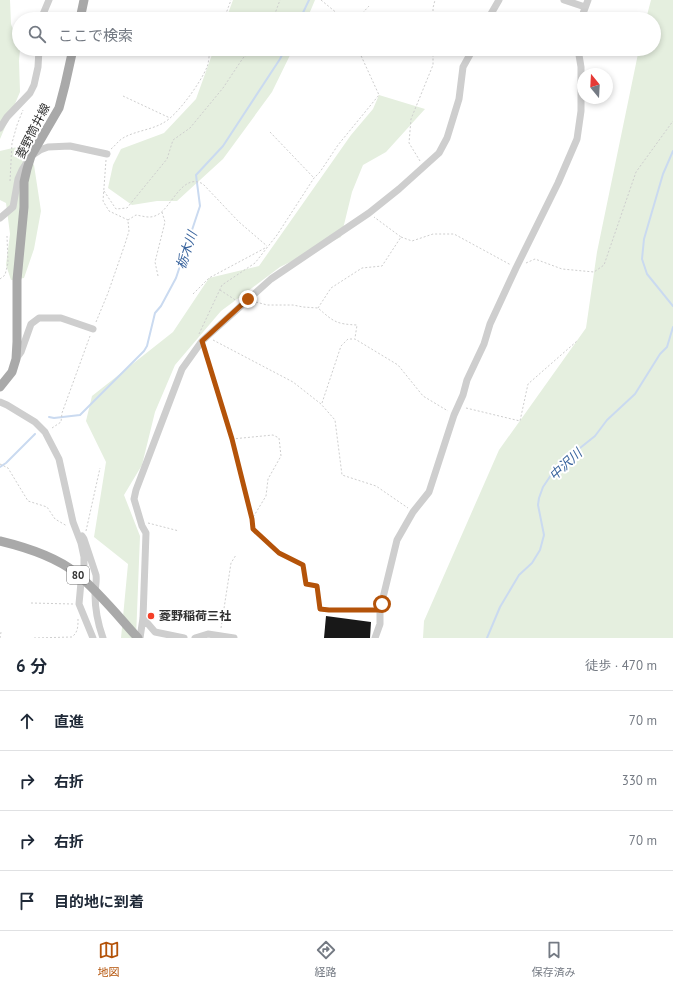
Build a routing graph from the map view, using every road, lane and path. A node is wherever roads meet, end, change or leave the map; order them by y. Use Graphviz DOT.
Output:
graph roads {
  1 [pos="49,0"];
  2 [pos="84,0"];
  3 [pos="231,0"];
  4 [pos="280,0"];
  5 [pos="321,0"];
  6 [pos="435,0"];
  7 [pos="499,0"];
  8 [pos="564,0"];
  9 [pos="586,3"];
  10 [pos="369,6"];
  11 [pos="44,12"];
  12 [pos="81,12"];
  13 [pos="227,12"];
  14 [pos="276,12"];
  15 [pos="336,12"];
  16 [pos="363,12"];
  17 [pos="433,12"];
  18 [pos="492,12"];
  19 [pos="39,56"];
  20 [pos="71,56"];
  21 [pos="209,56"];
  22 [pos="244,56"];
  23 [pos="361,56"];
  24 [pos="433,56"];
  25 [pos="469,56"];
  26 [pos="579,56"];
  27 [pos="123,96"];
  28 [pos="25,106"];
  29 [pos="171,119"];
  30 [pos="673,121"];
  31 [pos="0,128"];
  32 [pos="270,132"];
  33 [pos="107,154"];
  34 [pos="31,156"];
  35 [pos="424,167"];
  36 [pos="314,178"];
  37 [pos="10,180"];
  38 [pos="104,191"];
  39 [pos="162,212"];
  40 [pos="369,213"];
  41 [pos="0,218"];
  42 [pos="128,220"];
  43 [pos="7,236"];
  44 [pos="401,237"];
  45 [pos="267,247"];
  46 [pos="516,268"];
  47 [pos="158,276"];
  48 [pos="0,279"];
  49 [pos="220,289"];
  50 [pos="193,294"];
  51 [pos="245,302"];
  52 [pos="318,308"];
  53 [pos="92,329"];
  54 [pos="202,337"];
  55 [pos="355,339"];
  56 [pos="577,341"];
  57 [pos="16,359"];
  58 [pos="0,387"];
  59 [pos="0,402"];
  60 [pos="321,404"];
  61 [pos="457,406"];
  62 [pos="454,415"];
  63 [pos="45,432"];
  64 [pos="232,439"];
  65 [pos="0,464"];
  66 [pos="100,468"];
  67 [pos="414,512"];
  68 [pos="252,519"];
  69 [pos="72,522"];
  70 [pos="142,526"];
  71 [pos="178,531"];
  72 [pos="76,532"];
  73 [pos="84,539"];
  74 [pos="0,541"];
  75 [pos="236,555"];
  76 [pos="84,568"];
  77 [pos="81,582"];
  78 [pos="95,591"];
  79 [pos="31,603"];
  80 [pos="79,604"];
  81 [pos="380,610"];
  82 [pos="143,620"];
  83 [pos="1,632"];
  84 [pos="220,636"];
  85 [pos="0,638"];
  86 [pos="34,638"];
  87 [pos="41,638"];
  88 [pos="93,638"];
  89 [pos="104,638"];
  90 [pos="139,638"];
  91 [pos="184,638"];
  92 [pos="195,638"];
  93 [pos="234,638"];
  94 [pos="375,638"];
  1 -- 11 [label="street"];
  2 -- 12 [label="main road"];
  3 -- 13 [label="path"];
  4 -- 14 [label="path"];
  5 -- 15 [label="path"];
  6 -- 17 [label="path"];
  7 -- 18 [label="street"];
  8 -- 9 [label="street"];
  10 -- 16 [label="path"];
  19 -- 31 [label="street"];
  20 -- 34 [label="main road, 菱野筒井線"];
  21 -- 29 [label="path"];
  22 -- 38 [label="path"];
  23 -- 36 [label="path"];
  24 -- 35 [label="path"];
  25 -- 35 [label="street"];
  26 -- 46 [label="street"];
  27 -- 29 [label="path"];
  28 -- 37 [label="path"];
  29 -- 33 [label="path"];
  30 -- 46 [label="path"];
  32 -- 36 [label="path"];
  33 -- 34 [label="street"];
  33 -- 38 [label="path"];
  34 -- 41 [label="street"];
  34 -- 57 [label="main road, 菱野筒井線"];
  35 -- 40 [label="street"];
  36 -- 45 [label="path"];
  38 -- 42 [label="path"];
  39 -- 42 [label="path"];
  39 -- 45 [label="path"];
  39 -- 47 [label="path"];
  40 -- 44 [label="path"];
  40 -- 51 [label="street"];
  42 -- 53 [label="path"];
  43 -- 48 [label="path"];
  44 -- 46 [label="path"];
  44 -- 52 [label="path"];
  45 -- 49 [label="path"];
  45 -- 50 [label="path"];
  46 -- 61 [label="street"];
  49 -- 51 [label="path"];
  49 -- 54 [label="path"];
  51 -- 52 [label="path"];
  51 -- 54 [label="street"];
  52 -- 55 [label="path"];
  53 -- 57 [label="street"];
  53 -- 63 [label="path"];
  54 -- 60 [label="path"];
  54 -- 64 [label="path"];
  54 -- 70 [label="street"];
  55 -- 60 [label="path"];
  55 -- 62 [label="path"];
  56 -- 61 [label="path"];
  57 -- 58 [label="main road, 菱野筒井線"];
  59 -- 63 [label="street"];
  60 -- 67 [label="path"];
  61 -- 62 [label="street"];
  62 -- 67 [label="street"];
  63 -- 69 [label="street"];
  64 -- 68 [label="path"];
  64 -- 68 [label="path"];
  65 -- 72 [label="path"];
  66 -- 73 [label="path"];
  67 -- 81 [label="street"];
  68 -- 81 [label="path"];
  69 -- 72 [label="street"];
  69 -- 73 [label="street"];
  70 -- 71 [label="path"];
  70 -- 82 [label="street"];
  72 -- 76 [label="street"];
  73 -- 78 [label="street"];
  74 -- 78 [label="main road, 80"];
  75 -- 84 [label="path"];
  77 -- 80 [label="street"];
  78 -- 89 [label="street"];
  78 -- 90 [label="main road, 80"];
  79 -- 80 [label="path"];
  80 -- 87 [label="path"];
  80 -- 88 [label="street"];
  81 -- 94 [label="street"];
  82 -- 90 [label="street"];
  82 -- 91 [label="street"];
  83 -- 85 [label="path"];
  84 -- 92 [label="street"];
  84 -- 93 [label="street"];
  86 -- 87 [label="path"];
}
